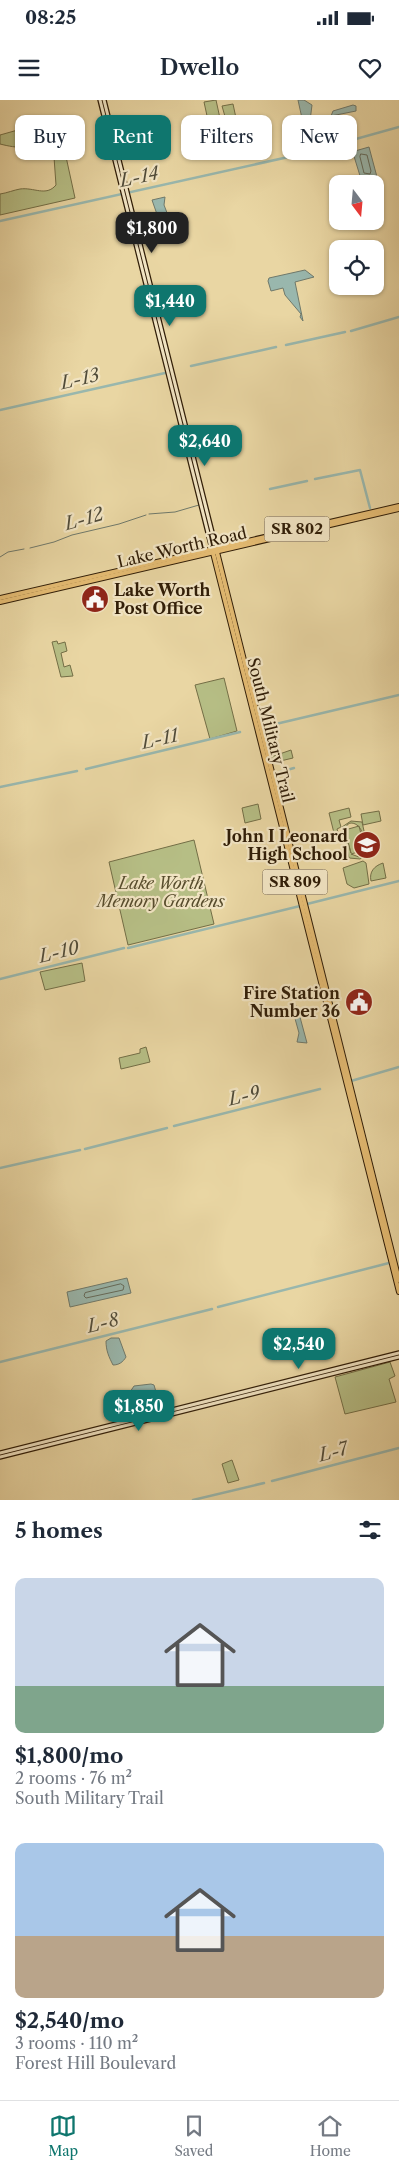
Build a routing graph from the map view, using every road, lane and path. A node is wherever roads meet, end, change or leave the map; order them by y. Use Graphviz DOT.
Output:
graph roads {
  1 [pos="102,100"];
  2 [pos="127,203"];
  3 [pos="135,232"];
  4 [pos="399,507"];
  5 [pos="214,550"];
  6 [pos="177,557"];
  7 [pos="160,566"];
  8 [pos="140,568"];
  9 [pos="0,598"];
  10 [pos="0,602"];
  11 [pos="231,618"];
  12 [pos="237,640"];
  13 [pos="248,685"];
  14 [pos="299,896"];
  15 [pos="307,914"];
  16 [pos="318,967"];
  17 [pos="341,1058"];
  18 [pos="350,1096"];
  19 [pos="359,1131"];
  20 [pos="380,1218"];
  21 [pos="399,1280"];
  22 [pos="399,1289"];
  23 [pos="399,1353"];
  24 [pos="399,1357"];
  25 [pos="338,1369"];
  26 [pos="344,1371"];
  27 [pos="0,1455"];
  1 -- 2 [label="main road"];
  2 -- 3 [label="main road, South Military Trail"];
  2 -- 3 [label="main road, South Military Trail"];
  3 -- 5 [label="main road, South Military Trail"];
  3 -- 5 [label="main road, South Military Trail"];
  4 -- 5 [label="main road, Lake Worth Road / SR 802"];
  5 -- 6 [label="main road, Lake Worth Road / SR 802"];
  5 -- 7 [label="main road, Lake Worth Road / SR 802"];
  5 -- 11 [label="main road, South Military Trail / SR 809"];
  5 -- 11 [label="main road, South Military Trail / SR 809"];
  6 -- 7 [label="main road"];
  6 -- 8 [label="main road, Lake Worth Road / SR 802"];
  7 -- 8 [label="main road, Lake Worth Road / SR 802"];
  8 -- 9 [label="main road, Lake Worth Road / SR 802"];
  8 -- 10 [label="main road, Lake Worth Road"];
  11 -- 12 [label="main road, South Military Trail / SR 809"];
  12 -- 13 [label="main road, South Military Trail / SR 809"];
  12 -- 13 [label="main road, South Military Trail / SR 809"];
  13 -- 14 [label="main road, South Military Trail / SR 809"];
  13 -- 15 [label="main road, South Military Trail / SR 809"];
  14 -- 15 [label="main road"];
  14 -- 16 [label="main road, South Military Trail / SR 809"];
  15 -- 16 [label="main road, South Military Trail / SR 809"];
  16 -- 17 [label="main road, South Military Trail / SR 809"];
  17 -- 18 [label="main road, South Military Trail / SR 809"];
  17 -- 18 [label="main road, South Military Trail / SR 809"];
  18 -- 19 [label="main road, South Military Trail / SR 809"];
  18 -- 19 [label="main road, South Military Trail / SR 809"];
  19 -- 20 [label="main road, South Military Trail / SR 809"];
  19 -- 20 [label="main road"];
  20 -- 21 [label="main road"];
  20 -- 22 [label="main road"];
  23 -- 25 [label="main road"];
  24 -- 26 [label="main road"];
  25 -- 26 [label="main road"];
  25 -- 27 [label="main road"];
  26 -- 27 [label="main road"];
}
